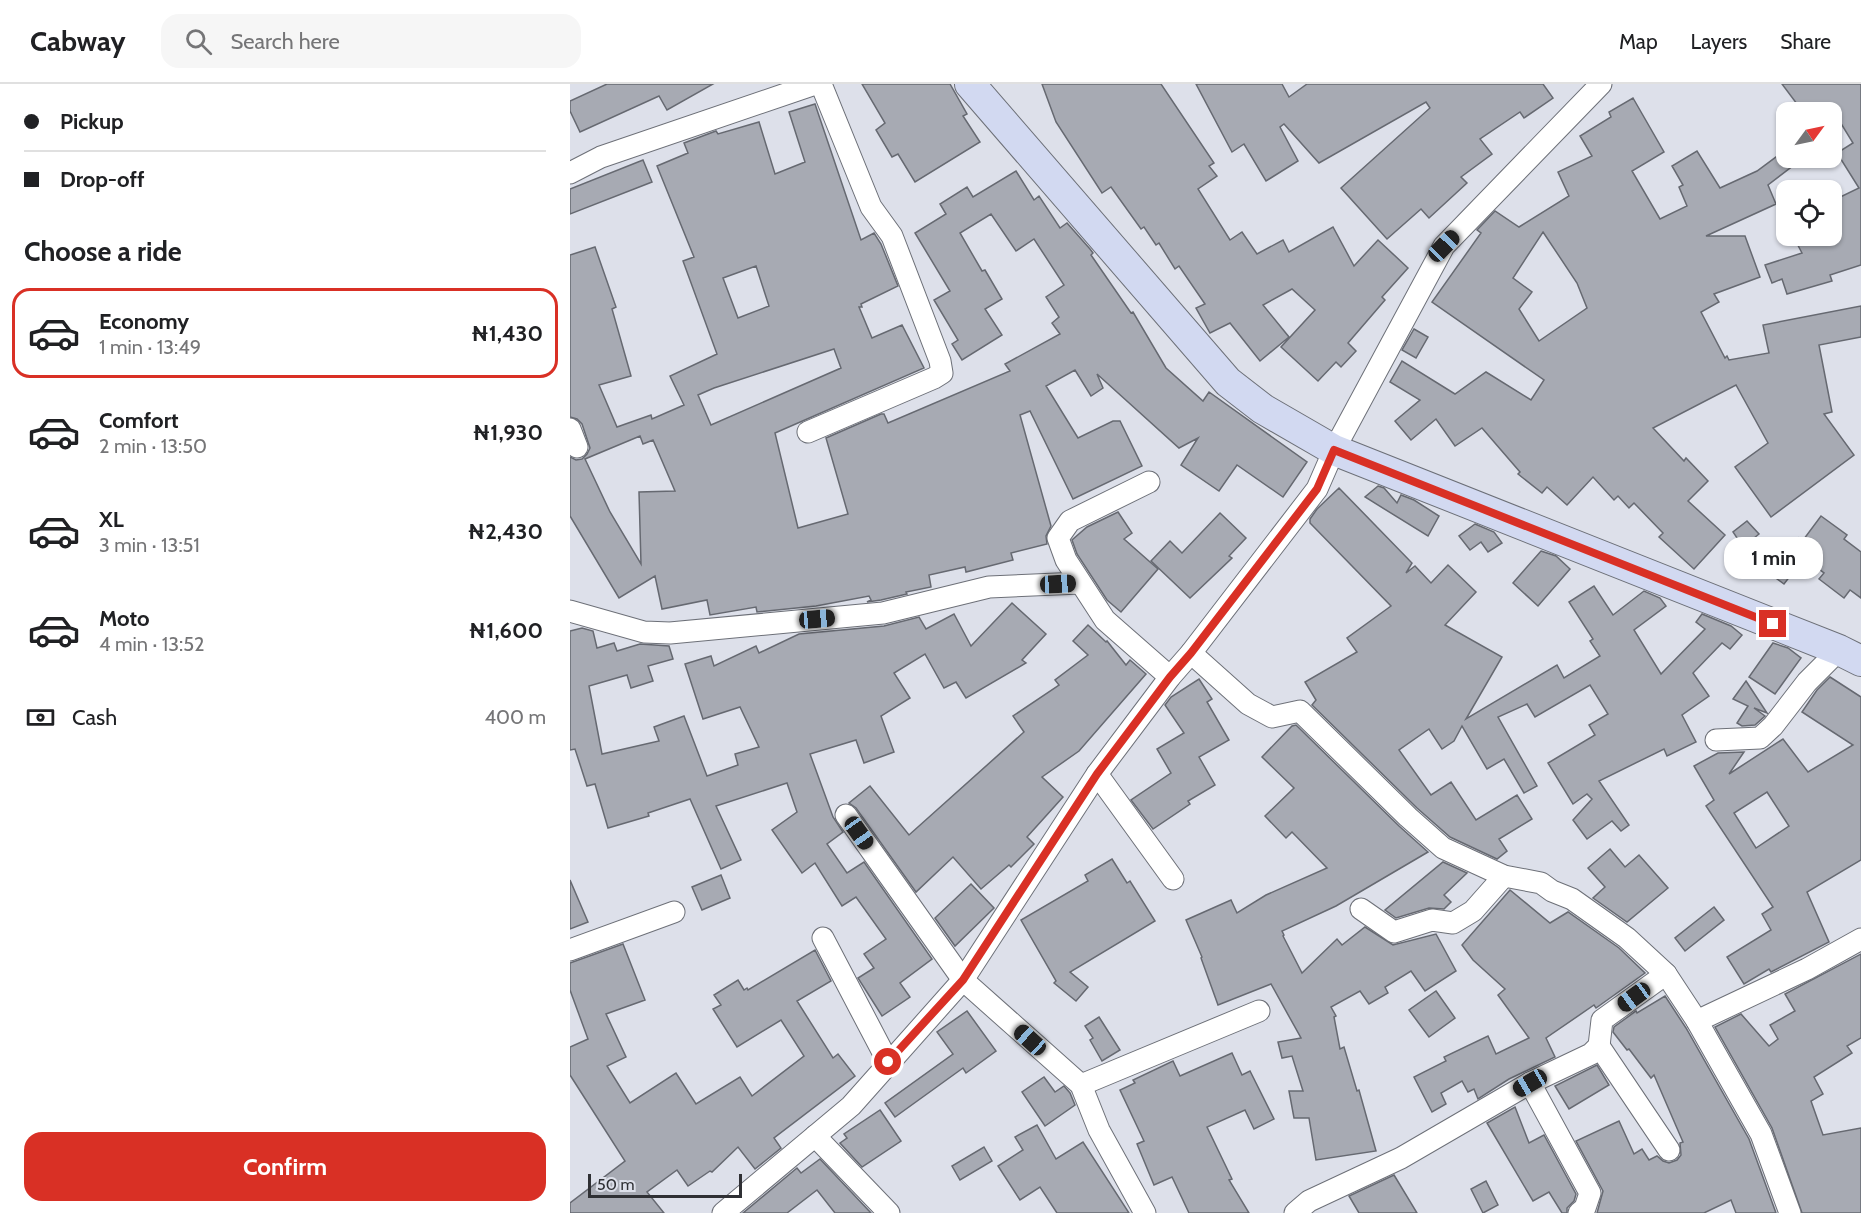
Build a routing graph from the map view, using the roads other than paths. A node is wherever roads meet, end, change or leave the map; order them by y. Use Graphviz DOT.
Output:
graph roads {
  1 [pos="815,84"];
  2 [pos="821,84"];
  3 [pos="970,84"];
  4 [pos="1601,84"];
  5 [pos="570,173"];
  6 [pos="808,432"];
  7 [pos="1334,450"];
  8 [pos="1149,482"];
  9 [pos="1080,583"];
  10 [pos="570,611"];
  11 [pos="1191,653"];
  12 [pos="1850,656"];
  13 [pos="1170,677"];
  14 [pos="1716,740"];
  15 [pos="1097,774"];
  16 [pos="846,815"];
  17 [pos="1504,876"];
  18 [pos="1173,879"];
  19 [pos="1361,909"];
  20 [pos="674,912"];
  21 [pos="823,938"];
  22 [pos="1861,939"];
  23 [pos="570,950"];
  24 [pos="1666,974"];
  25 [pos="963,980"];
  26 [pos="1259,1011"];
  27 [pos="1697,1021"];
  28 [pos="1599,1046"];
  29 [pos="888,1062"];
  30 [pos="1530,1083"];
  31 [pos="1081,1085"];
  32 [pos="815,1136"];
  33 [pos="1669,1150"];
  34 [pos="723,1213"];
  35 [pos="889,1213"];
  36 [pos="1145,1213"];
  37 [pos="1295,1213"];
  38 [pos="1579,1213"];
  39 [pos="1790,1213"];
  1 -- 5 [label="street"];
  2 -- 6 [label="street"];
  3 -- 7 [label="street"];
  4 -- 7 [label="street"];
  7 -- 11 [label="street"];
  7 -- 12 [label="street"];
  8 -- 9 [label="street"];
  9 -- 10 [label="street"];
  9 -- 13 [label="street"];
  11 -- 13 [label="street"];
  11 -- 17 [label="street"];
  12 -- 14 [label="street"];
  13 -- 15 [label="street"];
  15 -- 18 [label="street"];
  15 -- 25 [label="street"];
  16 -- 25 [label="street"];
  17 -- 19 [label="street"];
  17 -- 24 [label="street"];
  20 -- 23 [label="street"];
  21 -- 29 [label="street"];
  22 -- 27 [label="street"];
  24 -- 27 [label="street"];
  24 -- 28 [label="street"];
  25 -- 29 [label="street"];
  25 -- 31 [label="street"];
  26 -- 31 [label="street"];
  27 -- 39 [label="street"];
  28 -- 30 [label="street"];
  28 -- 33 [label="street"];
  29 -- 32 [label="street"];
  30 -- 37 [label="street"];
  30 -- 38 [label="street"];
  31 -- 36 [label="street"];
  32 -- 34 [label="street"];
  32 -- 35 [label="street"];
}
